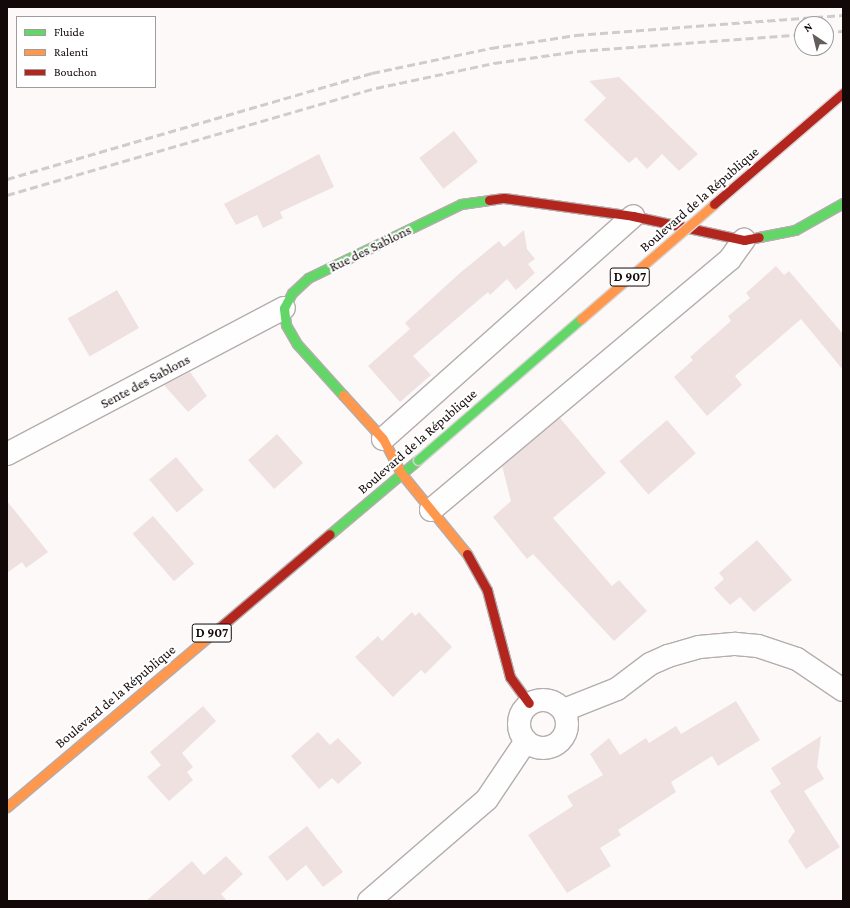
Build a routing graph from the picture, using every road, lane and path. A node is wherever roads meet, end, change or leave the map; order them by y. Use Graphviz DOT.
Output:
graph roads {
  1 [pos="843,93"];
  2 [pos="843,203"];
  3 [pos="633,216"];
  4 [pos="744,240"];
  5 [pos="284,308"];
  6 [pos="383,439"];
  7 [pos="7,454"];
  8 [pos="402,473"];
  9 [pos="431,510"];
  10 [pos="843,690"];
  11 [pos="530,703"];
  12 [pos="564,710"];
  13 [pos="526,741"];
  14 [pos="7,807"];
  15 [pos="369,901"];
  1 -- 8 [label="main road, Boulevard de la République / D 907, bridge"];
  2 -- 4 [label="main road"];
  3 -- 4 [label="main road, Rue des Sablons"];
  3 -- 5 [label="main road, Rue des Sablons"];
  3 -- 6 [label="street"];
  4 -- 9 [label="street"];
  5 -- 6 [label="main road"];
  5 -- 7 [label="street, Sente des Sablons"];
  6 -- 8 [label="main road"];
  8 -- 9 [label="main road"];
  8 -- 14 [label="main road, Boulevard de la République / D 907"];
  9 -- 11 [label="main road"];
  10 -- 12 [label="street"];
  11 -- 12 [label="street"];
  11 -- 13 [label="street"];
  12 -- 13 [label="street"];
  13 -- 15 [label="street"];
}
